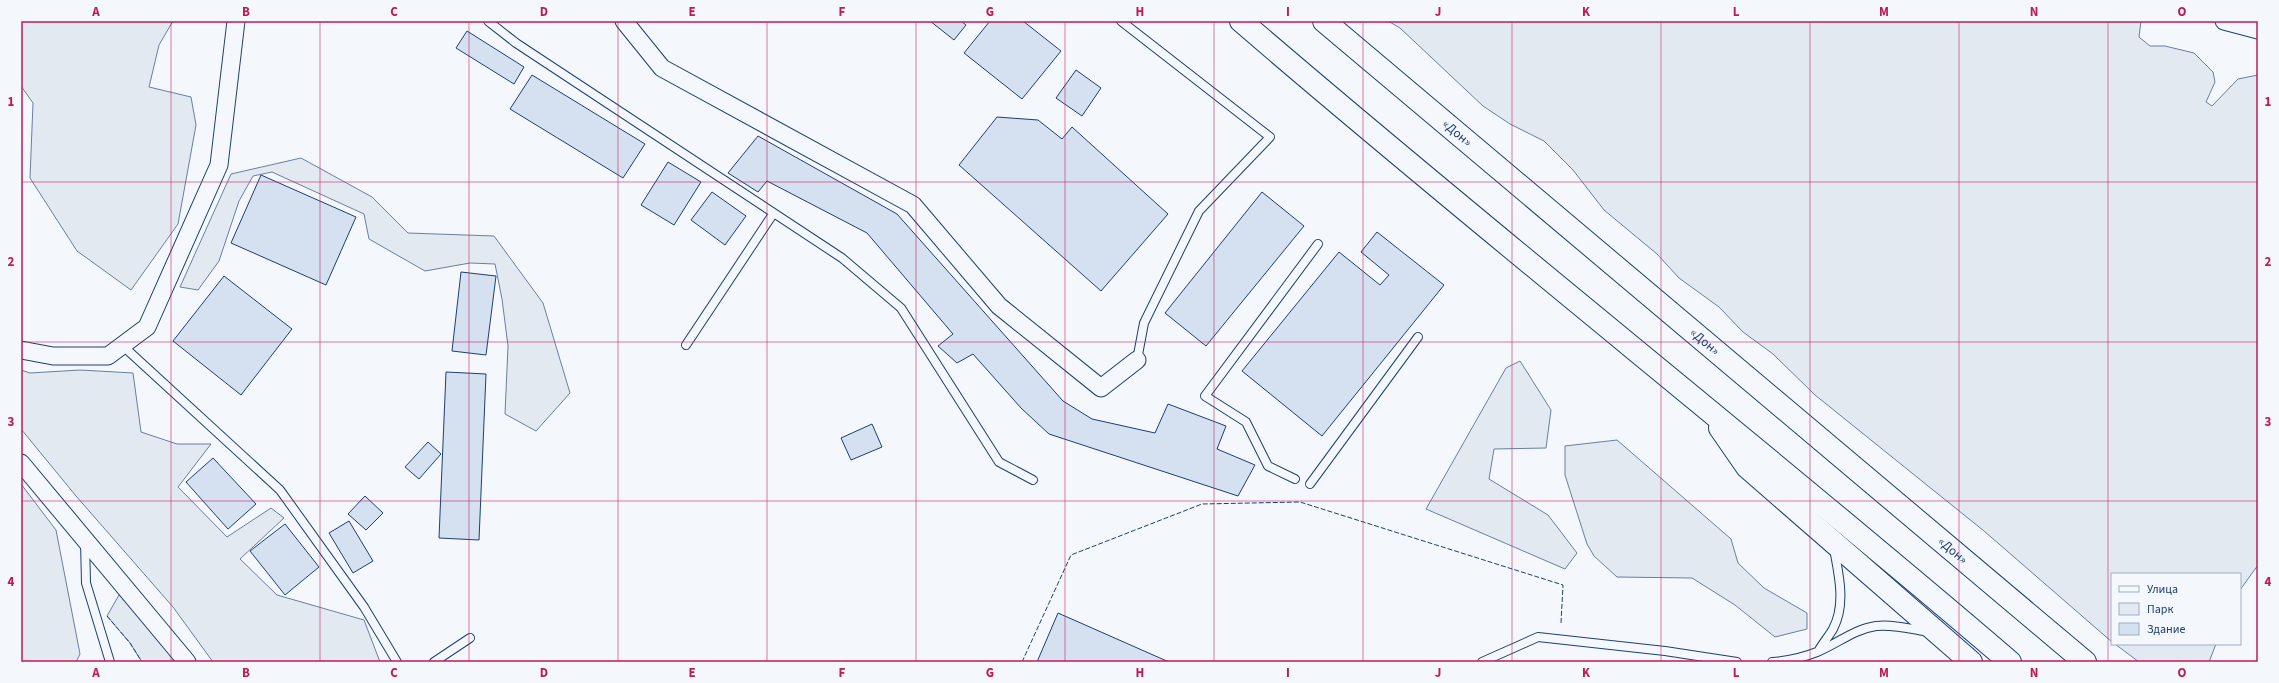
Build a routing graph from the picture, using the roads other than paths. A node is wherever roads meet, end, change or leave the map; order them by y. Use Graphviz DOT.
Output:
graph roads {
  1 [pos="236,21"];
  2 [pos="488,21"];
  3 [pos="624,21"];
  4 [pos="1121,21"];
  5 [pos="1241,21"];
  6 [pos="1324,21"];
  7 [pos="2224,21"];
  8 [pos="2258,30"];
  9 [pos="773,214"];
  10 [pos="1318,244"];
  11 [pos="1418,337"];
  12 [pos="686,345"];
  13 [pos="123,346"];
  14 [pos="21,350"];
  15 [pos="1137,360"];
  16 [pos="1706,407"];
  17 [pos="21,463"];
  18 [pos="1295,479"];
  19 [pos="1033,480"];
  20 [pos="1310,484"];
  21 [pos="85,540"];
  22 [pos="1831,540"];
  23 [pos="1936,633"];
  24 [pos="470,638"];
  25 [pos="1817,652"];
  26 [pos="110,662"];
  27 [pos="187,662"];
  28 [pos="397,662"];
  29 [pos="434,662"];
  30 [pos="1482,662"];
  31 [pos="1737,662"];
  32 [pos="1772,662"];
  33 [pos="1971,662"];
  34 [pos="2010,662"];
  35 [pos="2085,662"];
  1 -- 13 [label="street"];
  2 -- 9 [label="lane"];
  3 -- 15 [label="street"];
  4 -- 15 [label="lane"];
  5 -- 16 [label="highway"];
  6 -- 35 [label="highway, «Дон»"];
  7 -- 8 [label="street"];
  9 -- 12 [label="lane"];
  9 -- 19 [label="lane"];
  10 -- 18 [label="lane"];
  11 -- 20 [label="lane"];
  13 -- 14 [label="street"];
  13 -- 28 [label="lane"];
  16 -- 22 [label="highway"];
  16 -- 34 [label="highway"];
  17 -- 21 [label="street"];
  21 -- 26 [label="lane"];
  21 -- 27 [label="street"];
  22 -- 23 [label="highway"];
  22 -- 25 [label="lane"];
  23 -- 25 [label="lane"];
  23 -- 33 [label="highway"];
  24 -- 29 [label="lane"];
  25 -- 32 [label="lane"];
  30 -- 31 [label="lane"];
}
